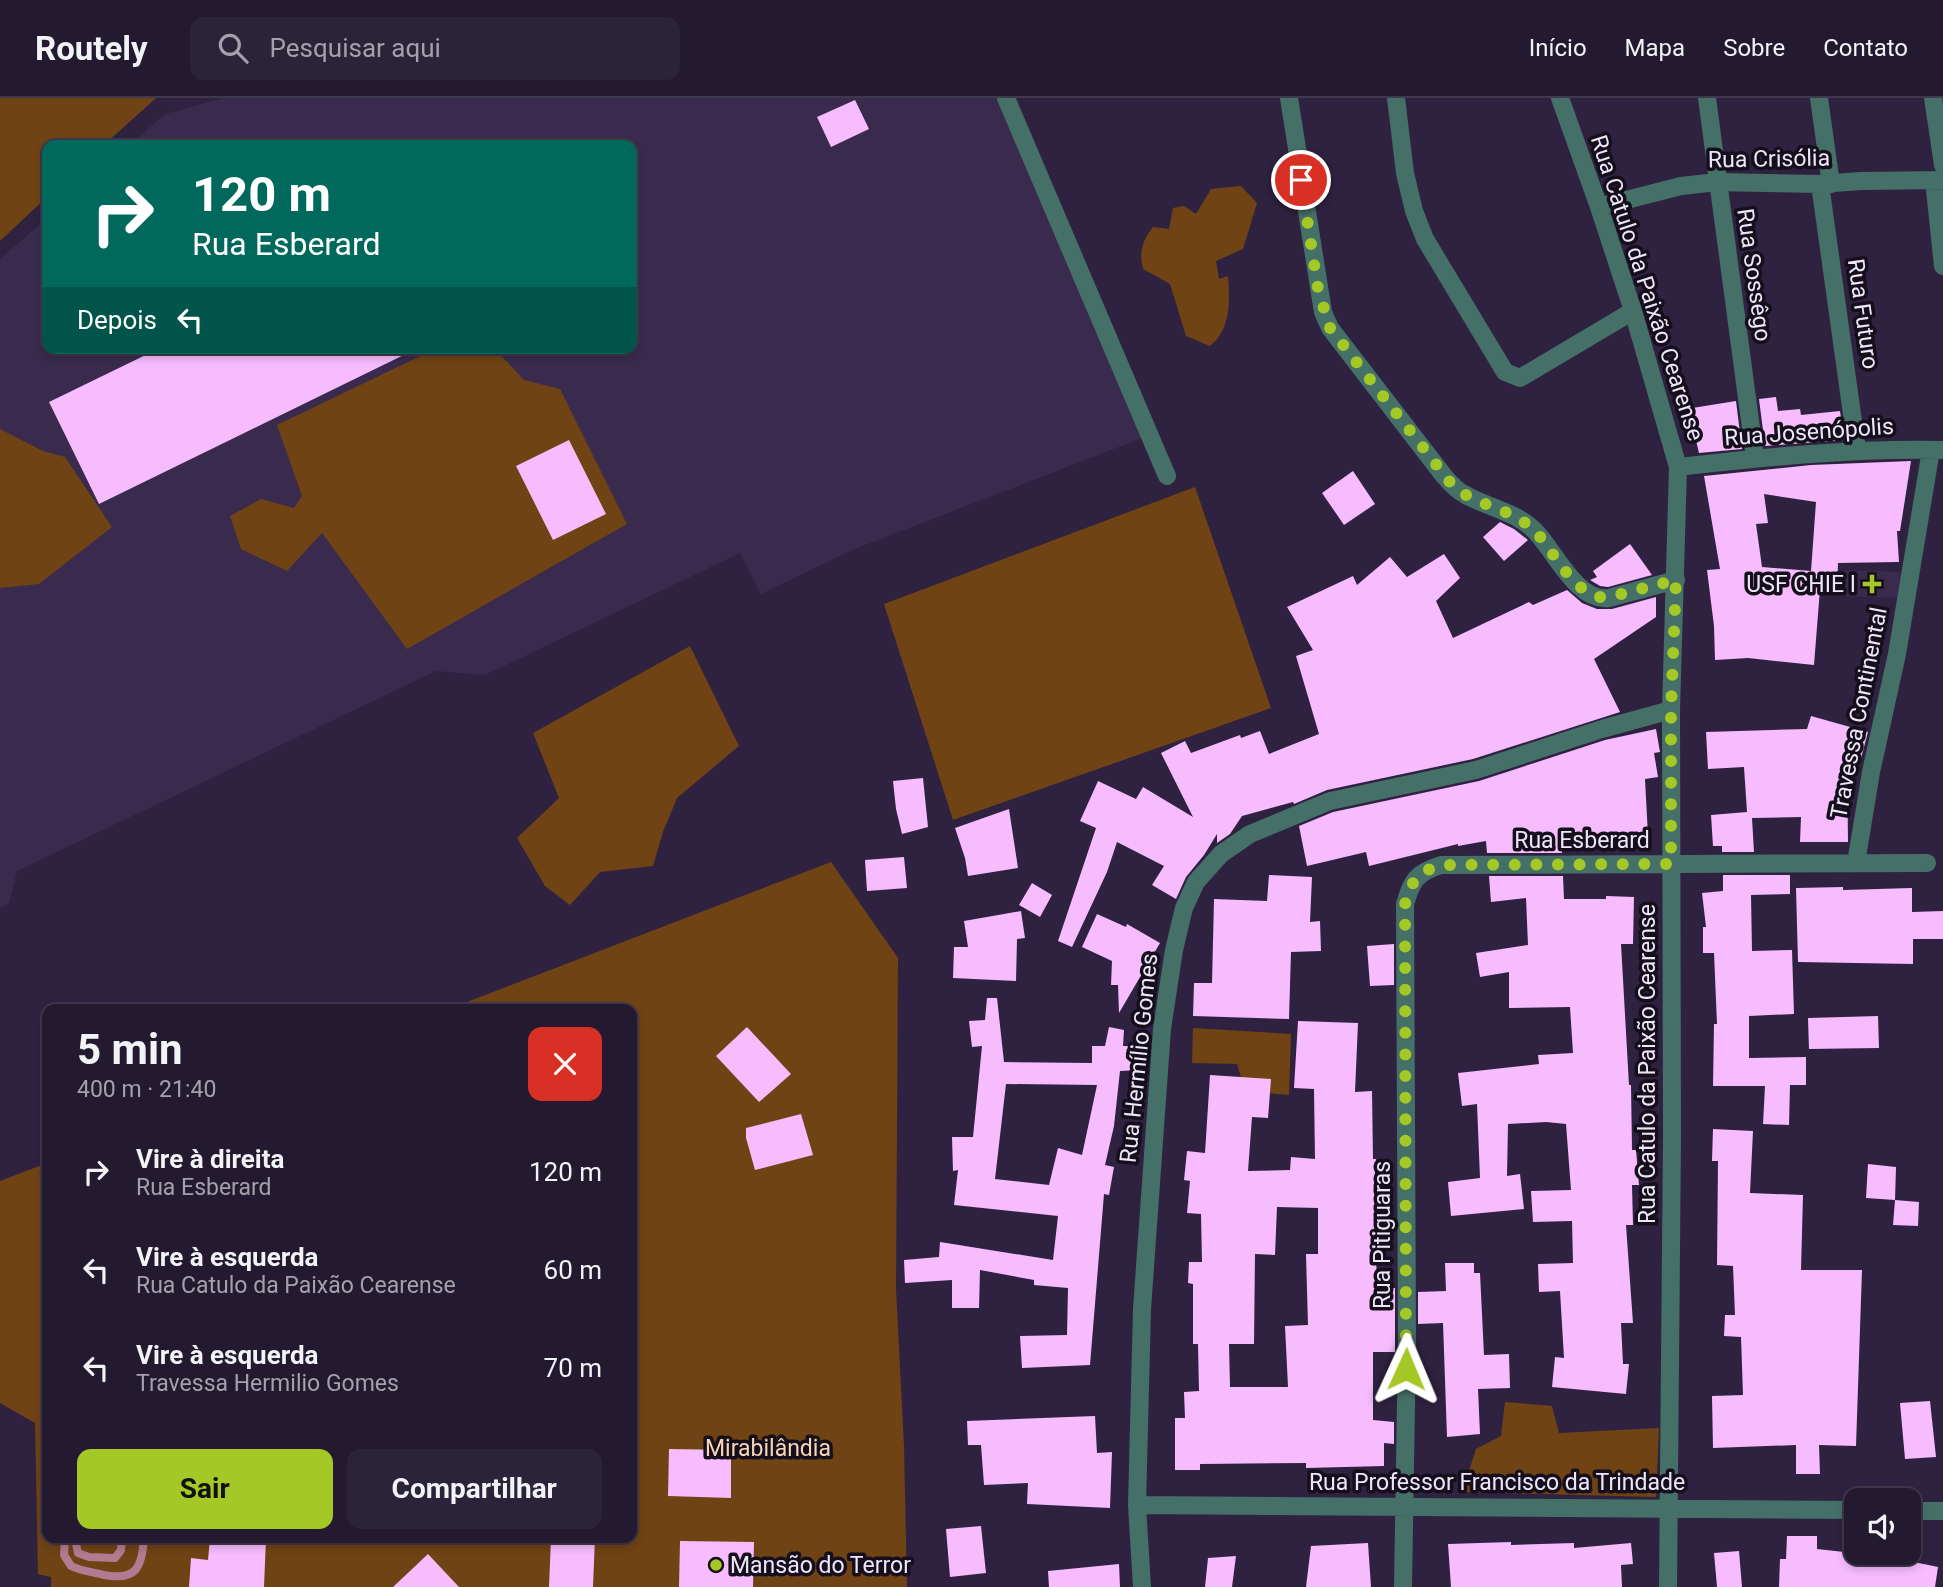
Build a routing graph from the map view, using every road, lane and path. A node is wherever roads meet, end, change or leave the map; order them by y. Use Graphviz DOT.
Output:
graph roads {
  1 [pos="1006,98"];
  2 [pos="1289,98"];
  3 [pos="1396,98"];
  4 [pos="1560,98"];
  5 [pos="1707,98"];
  6 [pos="1819,98"];
  7 [pos="1933,98"];
  8 [pos="1940,175"];
  9 [pos="1717,182"];
  10 [pos="1826,184"];
  11 [pos="1599,207"];
  12 [pos="1943,266"];
  13 [pos="1633,311"];
  14 [pos="1857,450"];
  15 [pos="1937,450"];
  16 [pos="1755,458"];
  17 [pos="1678,467"];
  18 [pos="1167,476"];
  19 [pos="1676,580"];
  20 [pos="1671,710"];
  21 [pos="1856,863"];
  22 [pos="1927,863"];
  23 [pos="1671,864"];
  24 [pos="1411,883"];
  25 [pos="1137,1505"];
  26 [pos="1403,1506"];
  27 [pos="1669,1508"];
  28 [pos="1844,1510"];
  29 [pos="1921,1511"];
  30 [pos="1943,1511"];
  31 [pos="1142,1587"];
  32 [pos="1403,1587"];
  33 [pos="1668,1587"];
  1 -- 18 [label="street"];
  2 -- 19 [label="street"];
  3 -- 13 [label="street"];
  4 -- 11 [label="street, Rua Catulo da Paixão Cearense"];
  5 -- 9 [label="street, Rua Sossêgo"];
  6 -- 10 [label="street, Rua Futuro"];
  7 -- 8 [label="street"];
  8 -- 10 [label="street, Rua Crisólia"];
  8 -- 12 [label="street"];
  9 -- 10 [label="street, Rua Crisólia"];
  9 -- 11 [label="street, Rua Crisólia"];
  9 -- 16 [label="street, Rua Sossêgo"];
  10 -- 14 [label="street, Rua Futuro"];
  11 -- 13 [label="street, Rua Catulo da Paixão Cearense"];
  13 -- 17 [label="street, Rua Catulo da Paixão Cearense"];
  14 -- 15 [label="street, Rua Josenópolis"];
  14 -- 16 [label="street, Rua Josenópolis"];
  15 -- 21 [label="street, Travessa Continental"];
  16 -- 17 [label="street, Rua Josenópolis"];
  17 -- 19 [label="street, Rua Catulo da Paixão Cearense"];
  19 -- 20 [label="street, Rua Catulo da Paixão Cearense"];
  20 -- 23 [label="street, Rua Catulo da Paixão Cearense"];
  20 -- 25 [label="street, Rua Hermílio Gomes"];
  21 -- 22 [label="street, Rua Esberard"];
  21 -- 23 [label="street, Rua Esberard"];
  23 -- 24 [label="street, Rua Esberard"];
  23 -- 27 [label="street, Rua Catulo da Paixão Cearense"];
  24 -- 26 [label="street, Rua Pitiguaras"];
  25 -- 26 [label="street, Rua Professor Francisco da Trindade"];
  25 -- 31 [label="street, Rua Hermílio Gomes"];
  26 -- 27 [label="street, Rua Professor Francisco da Trindade"];
  26 -- 32 [label="street, Rua Pitiguaras"];
  27 -- 28 [label="street, Rua Professor Francisco da Trindade"];
  27 -- 33 [label="street, Rua Catulo da Paixão Cearense"];
  29 -- 30 [label="street"];
}
